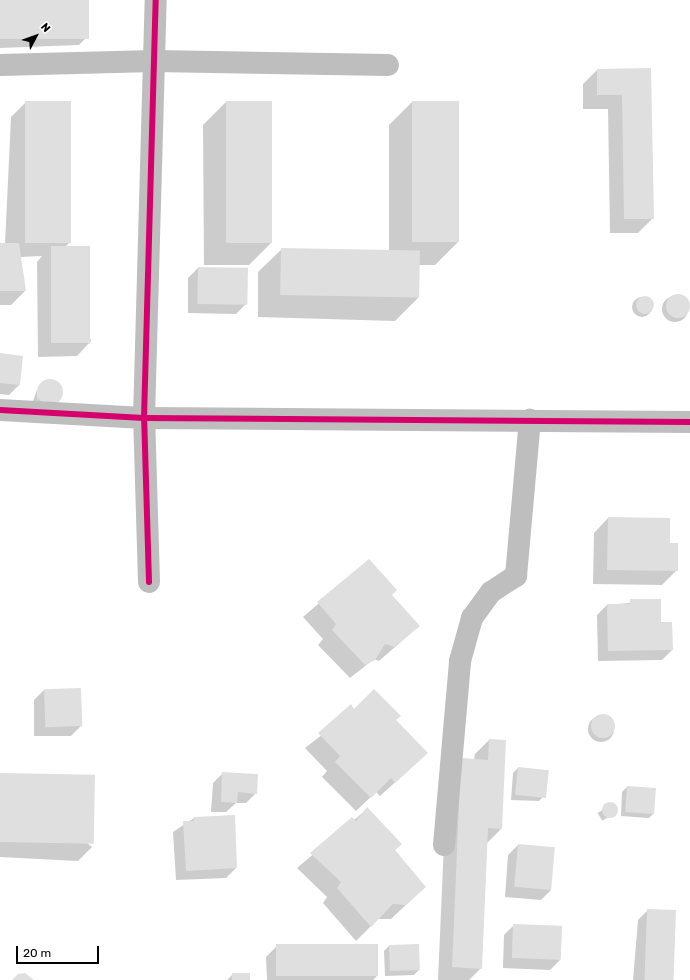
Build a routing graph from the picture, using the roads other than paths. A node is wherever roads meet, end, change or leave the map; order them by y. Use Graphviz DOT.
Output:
graph roads {
  1 [pos="156,0"];
  2 [pos="154,61"];
  3 [pos="0,65"];
  4 [pos="388,65"];
  5 [pos="0,410"];
  6 [pos="144,418"];
  7 [pos="530,420"];
  8 [pos="690,422"];
  9 [pos="150,582"];
  10 [pos="444,845"];
  1 -- 2 [label="street"];
  2 -- 3 [label="street"];
  2 -- 4 [label="street"];
  2 -- 6 [label="street"];
  5 -- 6 [label="street"];
  6 -- 7 [label="street"];
  6 -- 9 [label="street"];
  7 -- 8 [label="street"];
  7 -- 10 [label="street"];
}
